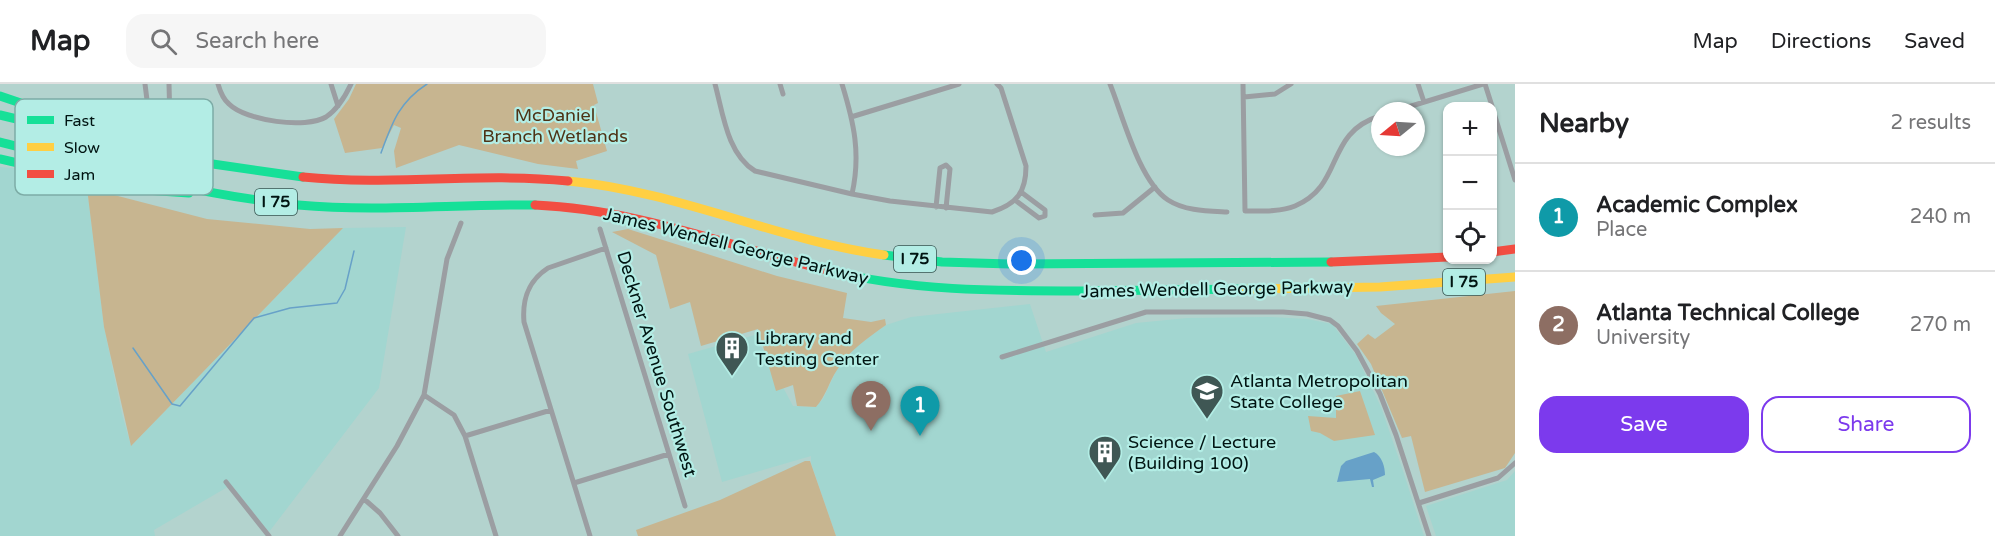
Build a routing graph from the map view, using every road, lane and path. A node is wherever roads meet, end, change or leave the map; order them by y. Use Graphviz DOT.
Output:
graph roads {
  1 [pos="145,84"];
  2 [pos="169,84"];
  3 [pos="218,84"];
  4 [pos="331,84"];
  5 [pos="351,84"];
  6 [pos="715,84"];
  7 [pos="780,84"];
  8 [pos="842,84"];
  9 [pos="958,84"];
  10 [pos="997,84"];
  11 [pos="1110,84"];
  12 [pos="1244,84"];
  13 [pos="1290,84"];
  14 [pos="1418,84"];
  15 [pos="1484,84"];
  16 [pos="783,94"];
  17 [pos="0,96"];
  18 [pos="1244,97"];
  19 [pos="147,99"];
  20 [pos="170,99"];
  21 [pos="15,101"];
  22 [pos="1424,102"];
  23 [pos="1490,102"];
  24 [pos="338,106"];
  25 [pos="0,115"];
  26 [pos="851,117"];
  27 [pos="15,119"];
  28 [pos="1371,119"];
  29 [pos="1497,123"];
  30 [pos="0,142"];
  31 [pos="15,146"];
  32 [pos="0,159"];
  33 [pos="15,162"];
  34 [pos="213,166"];
  35 [pos="1515,180"];
  36 [pos="1155,187"];
  37 [pos="1021,192"];
  38 [pos="213,193"];
  39 [pos="852,194"];
  40 [pos="213,195"];
  41 [pos="222,195"];
  42 [pos="1015,200"];
  43 [pos="936,207"];
  44 [pos="946,208"];
  45 [pos="1227,212"];
  46 [pos="1095,215"];
  47 [pos="461,223"];
  48 [pos="600,230"];
  49 [pos="606,248"];
  50 [pos="1513,249"];
  51 [pos="1497,251"];
  52 [pos="1443,257"];
  53 [pos="1515,277"];
  54 [pos="1002,357"];
  55 [pos="424,395"];
  56 [pos="551,410"];
  57 [pos="465,436"];
  58 [pos="669,454"];
  59 [pos="1515,463"];
  60 [pos="226,482"];
  61 [pos="574,483"];
  62 [pos="364,499"];
  63 [pos="1419,503"];
  64 [pos="686,506"];
  65 [pos="269,536"];
  66 [pos="340,536"];
  67 [pos="398,536"];
  68 [pos="496,536"];
  69 [pos="590,536"];
  70 [pos="1429,536"];
  1 -- 19 [label="street"];
  2 -- 20 [label="street"];
  3 -- 24 [label="street"];
  4 -- 24 [label="street"];
  5 -- 24 [label="street"];
  6 -- 39 [label="street"];
  7 -- 16 [label="street"];
  8 -- 26 [label="street"];
  9 -- 26 [label="street"];
  10 -- 37 [label="street"];
  11 -- 36 [label="street"];
  12 -- 18 [label="street"];
  13 -- 18 [label="street"];
  14 -- 22 [label="street"];
  15 -- 22 [label="street"];
  15 -- 23 [label="street"];
  17 -- 21 [label="highway"];
  18 -- 28 [label="street"];
  25 -- 27 [label="highway, James Wendell George Parkway / I 75"];
  26 -- 39 [label="street"];
  29 -- 35 [label="street"];
  30 -- 31 [label="highway, James Wendell George Parkway / I 75"];
  32 -- 33 [label="highway"];
  34 -- 52 [label="highway, James Wendell George Parkway / I 75"];
  36 -- 45 [label="street"];
  36 -- 46 [label="street"];
  37 -- 42 [label="street"];
  37 -- 42 [label="street"];
  38 -- 41 [label="highway, James Wendell George Parkway / I 75"];
  39 -- 43 [label="street"];
  40 -- 41 [label="highway"];
  41 -- 53 [label="highway, James Wendell George Parkway / I 75"];
  42 -- 44 [label="street"];
  43 -- 44 [label="street"];
  43 -- 44 [label="street"];
  47 -- 55 [label="street"];
  48 -- 49 [label="street, Deckner Avenue Southwest"];
  49 -- 56 [label="street"];
  49 -- 58 [label="street, Deckner Avenue Southwest"];
  50 -- 51 [label="highway, I 75"];
  54 -- 63 [label="street"];
  55 -- 57 [label="street"];
  55 -- 62 [label="street"];
  56 -- 57 [label="street"];
  56 -- 61 [label="street"];
  57 -- 68 [label="street"];
  58 -- 61 [label="street"];
  58 -- 64 [label="street, Deckner Avenue Southwest"];
  59 -- 63 [label="street"];
  60 -- 65 [label="street"];
  61 -- 69 [label="street"];
  62 -- 66 [label="street"];
  62 -- 67 [label="street"];
  63 -- 70 [label="street"];
}
